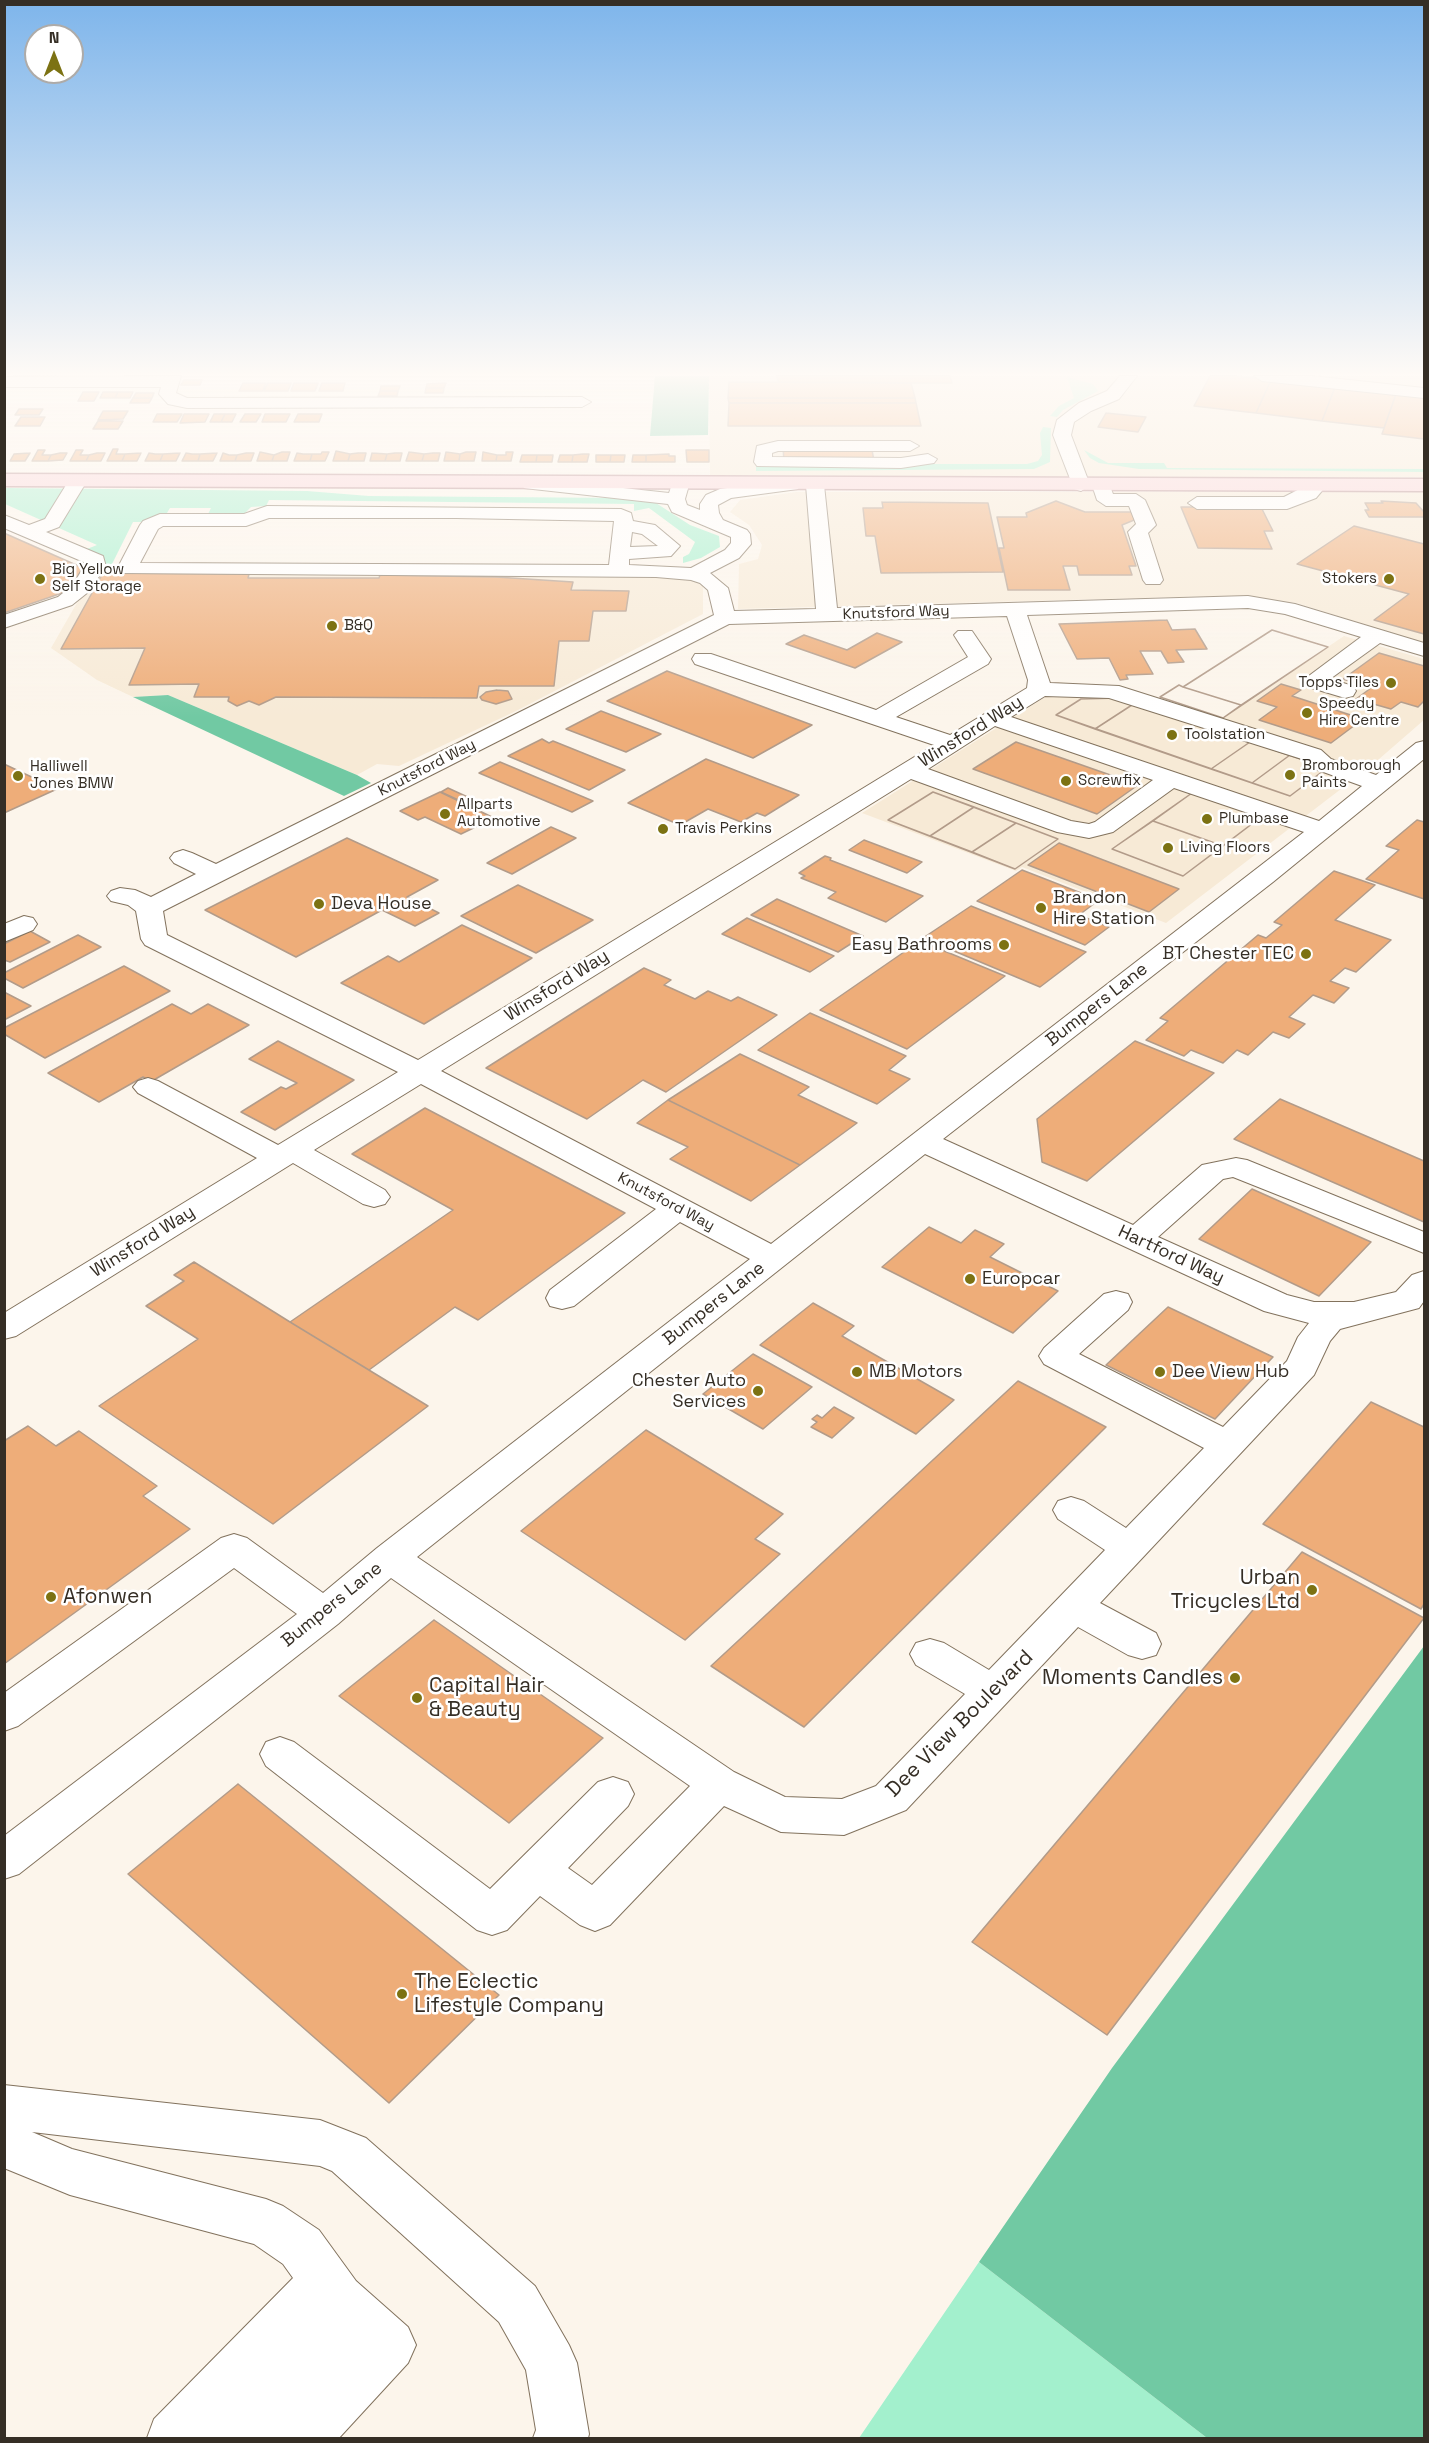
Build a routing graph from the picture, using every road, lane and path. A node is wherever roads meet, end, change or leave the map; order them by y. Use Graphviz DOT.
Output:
graph roads {
  1 [pos="72,490"];
  2 [pos="641,490"];
  3 [pos="710,490"];
  4 [pos="751,490"];
  5 [pos="815,490"];
  6 [pos="1096,490"];
  7 [pos="1313,490"];
  8 [pos="678,492"];
  9 [pos="1197,503"];
  10 [pos="4,521"];
  11 [pos="623,525"];
  12 [pos="717,525"];
  13 [pos="28,531"];
  14 [pos="619,562"];
  15 [pos="694,574"];
  16 [pos="1152,580"];
  17 [pos="1015,610"];
  18 [pos="827,616"];
  19 [pos="725,618"];
  20 [pos="4,622"];
  21 [pos="965,634"];
  22 [pos="1378,634"];
  23 [pos="1425,650"];
  24 [pos="703,659"];
  25 [pos="1037,689"];
  26 [pos="1345,690"];
  27 [pos="874,717"];
  28 [pos="993,718"];
  29 [pos="843,732"];
  30 [pos="952,743"];
  31 [pos="1425,748"];
  32 [pos="909,770"];
  33 [pos="1172,779"];
  34 [pos="1379,784"];
  35 [pos="1322,830"];
  36 [pos="183,858"];
  37 [pos="216,874"];
  38 [pos="120,896"];
  39 [pos="149,908"];
  40 [pos="418,1071"];
  41 [pos="148,1087"];
  42 [pos="922,1141"];
  43 [pos="286,1154"];
  44 [pos="374,1197"];
  45 [pos="678,1208"];
  46 [pos="1136,1239"];
  47 [pos="1425,1243"];
  48 [pos="773,1258"];
  49 [pos="1425,1282"];
  50 [pos="562,1298"];
  51 [pos="1116,1302"];
  52 [pos="1354,1313"];
  53 [pos="4,1328"];
  54 [pos="1227,1445"];
  55 [pos="1071,1510"];
  56 [pos="1131,1549"];
  57 [pos="390,1558"];
  58 [pos="1074,1606"];
  59 [pos="324,1614"];
  60 [pos="1142,1644"];
  61 [pos="930,1654"];
  62 [pos="993,1692"];
  63 [pos="4,1715"];
  64 [pos="280,1754"];
  65 [pos="718,1784"];
  66 [pos="613,1794"];
  67 [pos="4,1861"];
  68 [pos="538,1870"];
  69 [pos="4,2107"];
  70 [pos="4,2144"];
  71 [pos="348,2306"];
  72 [pos="173,2439"];
  73 [pos="205,2439"];
  74 [pos="239,2439"];
  75 [pos="272,2439"];
  76 [pos="303,2439"];
  77 [pos="559,2439"];
  1 -- 13 [label="street"];
  2 -- 8 [label="main road"];
  3 -- 8 [label="main road"];
  4 -- 12 [label="street"];
  5 -- 18 [label="street"];
  6 -- 16 [label="street"];
  7 -- 9 [label="street"];
  8 -- 12 [label="street"];
  10 -- 13 [label="street"];
  11 -- 14 [label="street"];
  11 -- 14 [label="street"];
  11 -- 14 [label="street"];
  12 -- 15 [label="street"];
  13 -- 20 [label="street"];
  14 -- 15 [label="street"];
  15 -- 19 [label="street"];
  17 -- 18 [label="street, Knutsford Way"];
  17 -- 22 [label="street, Knutsford Way"];
  17 -- 25 [label="street, Winsford Way"];
  18 -- 19 [label="street, Knutsford Way"];
  19 -- 37 [label="street, Knutsford Way"];
  21 -- 27 [label="street"];
  22 -- 23 [label="street, Knutsford Way"];
  22 -- 26 [label="street"];
  24 -- 27 [label="street"];
  25 -- 28 [label="street, Winsford Way"];
  25 -- 34 [label="street"];
  27 -- 29 [label="street"];
  27 -- 30 [label="street"];
  28 -- 30 [label="street, Winsford Way"];
  28 -- 33 [label="street"];
  30 -- 32 [label="street, Winsford Way"];
  31 -- 34 [label="street, Bumpers Lane"];
  32 -- 33 [label="street"];
  32 -- 40 [label="street, Winsford Way"];
  33 -- 35 [label="street"];
  34 -- 35 [label="street, Bumpers Lane"];
  35 -- 42 [label="street, Bumpers Lane"];
  36 -- 37 [label="street"];
  37 -- 39 [label="street, Knutsford Way"];
  38 -- 39 [label="street"];
  39 -- 40 [label="street, Knutsford Way"];
  40 -- 43 [label="street, Winsford Way"];
  40 -- 45 [label="street, Knutsford Way"];
  41 -- 43 [label="street"];
  42 -- 46 [label="street, Hartford Way"];
  42 -- 48 [label="street, Bumpers Lane"];
  43 -- 44 [label="street"];
  43 -- 53 [label="street, Winsford Way"];
  45 -- 48 [label="street, Knutsford Way"];
  45 -- 50 [label="street"];
  46 -- 47 [label="street"];
  46 -- 52 [label="street, Hartford Way"];
  48 -- 57 [label="street, Bumpers Lane"];
  49 -- 52 [label="street, Hartford Way"];
  51 -- 54 [label="street"];
  52 -- 54 [label="street, Dee View Boulevard"];
  54 -- 56 [label="street, Dee View Boulevard"];
  55 -- 56 [label="street"];
  56 -- 58 [label="street, Dee View Boulevard"];
  57 -- 59 [label="street, Bumpers Lane"];
  57 -- 65 [label="street, Dee View Boulevard"];
  58 -- 60 [label="street"];
  58 -- 62 [label="street, Dee View Boulevard"];
  59 -- 63 [label="street"];
  59 -- 67 [label="street, Bumpers Lane"];
  61 -- 62 [label="street"];
  62 -- 65 [label="street, Dee View Boulevard"];
  64 -- 68 [label="street"];
  65 -- 68 [label="street"];
  66 -- 68 [label="street"];
  69 -- 77 [label="street"];
  70 -- 71 [label="street"];
  71 -- 72 [label="street"];
  71 -- 73 [label="street"];
  71 -- 74 [label="street"];
  71 -- 75 [label="street"];
  71 -- 76 [label="street"];
}
